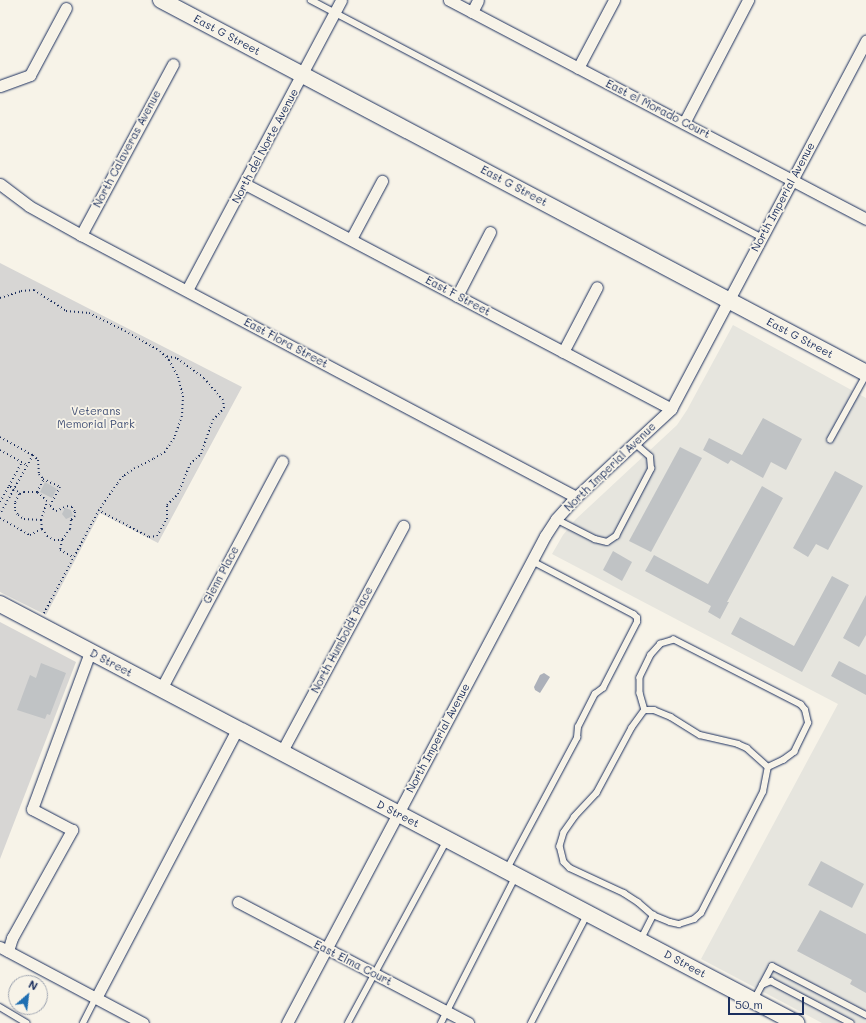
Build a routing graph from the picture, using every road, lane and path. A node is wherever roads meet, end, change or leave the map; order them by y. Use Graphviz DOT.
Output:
graph roads {
  1 [pos="161,0"];
  2 [pos="311,0"];
  3 [pos="341,0"];
  4 [pos="449,0"];
  5 [pos="478,0"];
  6 [pos="614,0"];
  7 [pos="748,0"];
  8 [pos="66,8"];
  9 [pos="335,12"];
  10 [pos="472,12"];
  11 [pos="866,40"];
  12 [pos="173,64"];
  13 [pos="578,68"];
  14 [pos="302,75"];
  15 [pos="0,86"];
  16 [pos="684,123"];
  17 [pos="792,180"];
  18 [pos="382,181"];
  19 [pos="0,184"];
  20 [pos="245,184"];
  21 [pos="866,219"];
  22 [pos="490,232"];
  23 [pos="81,235"];
  24 [pos="761,237"];
  25 [pos="351,239"];
  26 [pos="597,287"];
  27 [pos="187,290"];
  28 [pos="457,296"];
  29 [pos="0,298"];
  30 [pos="728,300"];
  31 [pos="563,352"];
  32 [pos="165,355"];
  33 [pos="866,374"];
  34 [pos="671,409"];
  35 [pos="0,437"];
  36 [pos="830,440"];
  37 [pos="634,443"];
  38 [pos="0,450"];
  39 [pos="33,455"];
  40 [pos="282,461"];
  41 [pos="22,462"];
  42 [pos="27,465"];
  43 [pos="44,480"];
  44 [pos="9,486"];
  45 [pos="14,489"];
  46 [pos="37,492"];
  47 [pos="21,494"];
  48 [pos="576,497"];
  49 [pos="0,502"];
  50 [pos="45,505"];
  51 [pos="50,506"];
  52 [pos="98,510"];
  53 [pos="0,513"];
  54 [pos="0,518"];
  55 [pos="556,519"];
  56 [pos="41,520"];
  57 [pos="403,526"];
  58 [pos="42,529"];
  59 [pos="62,540"];
  60 [pos="73,557"];
  61 [pos="531,561"];
  62 [pos="0,604"];
  63 [pos="44,613"];
  64 [pos="90,652"];
  65 [pos="161,689"];
  66 [pos="645,710"];
  67 [pos="237,730"];
  68 [pos="281,753"];
  69 [pos="768,767"];
  70 [pos="398,814"];
  71 [pos="447,840"];
  72 [pos="511,873"];
  73 [pos="238,902"];
  74 [pos="588,913"];
  75 [pos="653,915"];
  76 [pos="640,941"];
  77 [pos="4,949"];
  78 [pos="327,950"];
  79 [pos="374,974"];
  80 [pos="762,985"];
  81 [pos="96,998"];
  82 [pos="753,1001"];
  83 [pos="0,1007"];
  84 [pos="447,1012"];
  85 [pos="866,1015"];
  86 [pos="27,1023"];
  87 [pos="83,1023"];
  88 [pos="143,1023"];
  89 [pos="287,1023"];
  90 [pos="348,1023"];
  91 [pos="441,1023"];
  92 [pos="468,1023"];
  93 [pos="531,1023"];
  94 [pos="796,1023"];
  95 [pos="851,1023"];
  1 -- 14 [label="street, East G Street"];
  2 -- 9 [label="lane"];
  3 -- 9 [label="street, North del Norte Avenue"];
  4 -- 10 [label="street, East el Morado Court"];
  5 -- 10 [label="street"];
  6 -- 13 [label="street"];
  7 -- 16 [label="street"];
  8 -- 15 [label="street"];
  9 -- 14 [label="street, North del Norte Avenue"];
  9 -- 24 [label="lane"];
  10 -- 13 [label="street, East el Morado Court"];
  11 -- 17 [label="street, North Imperial Avenue"];
  12 -- 23 [label="street, North Calaveras Avenue"];
  13 -- 16 [label="street, East el Morado Court"];
  14 -- 20 [label="street, North del Norte Avenue"];
  14 -- 30 [label="street, East G Street"];
  16 -- 17 [label="street, East el Morado Court"];
  17 -- 21 [label="street, East el Morado Court"];
  17 -- 24 [label="street, North Imperial Avenue"];
  18 -- 25 [label="street"];
  19 -- 23 [label="street, East Flora Street"];
  20 -- 25 [label="street, East F Street"];
  20 -- 27 [label="street, North del Norte Avenue"];
  22 -- 28 [label="street"];
  23 -- 27 [label="street, East Flora Street"];
  24 -- 30 [label="street, North Imperial Avenue"];
  25 -- 28 [label="street, East F Street"];
  26 -- 31 [label="street"];
  27 -- 48 [label="street, East Flora Street"];
  28 -- 31 [label="street, East F Street"];
  29 -- 32 [label="path"];
  30 -- 33 [label="street, East G Street"];
  30 -- 34 [label="street, North Imperial Avenue"];
  31 -- 34 [label="street, East F Street"];
  32 -- 52 [label="path"];
  32 -- 52 [label="path"];
  33 -- 36 [label="lane"];
  34 -- 37 [label="street, North Imperial Avenue"];
  35 -- 39 [label="path"];
  37 -- 48 [label="street, North Imperial Avenue"];
  37 -- 55 [label="lane"];
  38 -- 41 [label="path"];
  39 -- 42 [label="path"];
  39 -- 43 [label="path"];
  40 -- 65 [label="street, Glenn Place"];
  41 -- 42 [label="path"];
  41 -- 44 [label="path"];
  42 -- 45 [label="path"];
  43 -- 46 [label="path"];
  43 -- 51 [label="path"];
  44 -- 45 [label="path"];
  44 -- 49 [label="path"];
  45 -- 47 [label="path"];
  45 -- 53 [label="path"];
  46 -- 47 [label="path"];
  46 -- 50 [label="path"];
  47 -- 56 [label="path"];
  48 -- 55 [label="street, North Imperial Avenue"];
  50 -- 51 [label="path"];
  50 -- 56 [label="path"];
  51 -- 59 [label="path"];
  52 -- 60 [label="path"];
  54 -- 58 [label="path"];
  55 -- 61 [label="street, North Imperial Avenue"];
  56 -- 58 [label="path"];
  57 -- 68 [label="street, North Humboldt Place"];
  58 -- 59 [label="path"];
  59 -- 60 [label="path"];
  60 -- 63 [label="path"];
  61 -- 70 [label="street, North Imperial Avenue"];
  61 -- 72 [label="lane"];
  62 -- 64 [label="street, D Street"];
  64 -- 65 [label="street, D Street"];
  64 -- 77 [label="street"];
  65 -- 67 [label="street, D Street"];
  66 -- 69 [label="lane"];
  66 -- 69 [label="lane"];
  66 -- 75 [label="lane"];
  67 -- 68 [label="street, D Street"];
  67 -- 81 [label="street"];
  68 -- 70 [label="street, D Street"];
  69 -- 75 [label="lane"];
  70 -- 71 [label="street, D Street"];
  70 -- 78 [label="street, North Imperial Avenue"];
  71 -- 72 [label="street, D Street"];
  71 -- 79 [label="lane"];
  72 -- 74 [label="street, D Street"];
  72 -- 84 [label="lane"];
  73 -- 78 [label="street, East Elma Court"];
  74 -- 76 [label="street, D Street"];
  74 -- 93 [label="lane"];
  75 -- 76 [label="lane"];
  76 -- 82 [label="street, D Street"];
  77 -- 81 [label="street"];
  78 -- 79 [label="street, East Elma Court"];
  78 -- 89 [label="street, North Imperial Avenue"];
  79 -- 84 [label="street, East Elma Court"];
  79 -- 90 [label="lane"];
  80 -- 82 [label="lane"];
  80 -- 85 [label="lane"];
  80 -- 95 [label="lane"];
  81 -- 87 [label="lane"];
  81 -- 88 [label="street"];
  82 -- 94 [label="street, D Street"];
  83 -- 86 [label="lane"];
  84 -- 91 [label="lane"];
  84 -- 92 [label="street, East Elma Court"];
}
